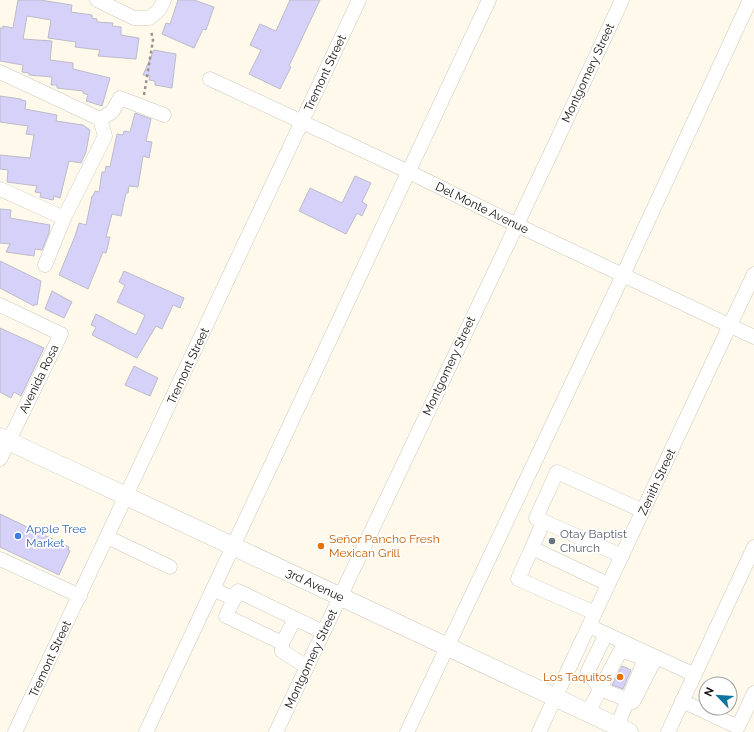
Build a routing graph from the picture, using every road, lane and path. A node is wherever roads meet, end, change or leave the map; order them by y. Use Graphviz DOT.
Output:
graph roads {
  1 [pos="97,0"];
  2 [pos="164,0"];
  3 [pos="359,0"];
  4 [pos="489,0"];
  5 [pos="622,0"];
  6 [pos="750,0"];
  7 [pos="149,18"];
  8 [pos="0,72"];
  9 [pos="210,79"];
  10 [pos="143,107"];
  11 [pos="164,115"];
  12 [pos="100,119"];
  13 [pos="302,122"];
  14 [pos="409,172"];
  15 [pos="0,190"];
  16 [pos="64,218"];
  17 [pos="516,225"];
  18 [pos="45,265"];
  19 [pos="754,274"];
  20 [pos="623,275"];
  21 [pos="0,305"];
  22 [pos="730,325"];
  23 [pos="754,337"];
  24 [pos="4,439"];
  25 [pos="0,459"];
  26 [pos="127,496"];
  27 [pos="643,510"];
  28 [pos="543,522"];
  29 [pos="107,537"];
  30 [pos="233,546"];
  31 [pos="754,547"];
  32 [pos="532,548"];
  33 [pos="622,556"];
  34 [pos="0,559"];
  35 [pos="170,567"];
  36 [pos="608,584"];
  37 [pos="213,589"];
  38 [pos="80,596"];
  39 [pos="340,596"];
  40 [pos="234,599"];
  41 [pos="595,613"];
  42 [pos="295,619"];
  43 [pos="589,626"];
  44 [pos="323,632"];
  45 [pos="606,634"];
  46 [pos="282,643"];
  47 [pos="448,647"];
  48 [pos="656,657"];
  49 [pos="307,666"];
  50 [pos="695,675"];
  51 [pos="600,689"];
  52 [pos="754,693"];
  53 [pos="555,697"];
  54 [pos="628,700"];
  55 [pos="682,701"];
  56 [pos="588,713"];
  57 [pos="623,729"];
  58 [pos="15,732"];
  59 [pos="146,732"];
  60 [pos="276,732"];
  61 [pos="407,732"];
  62 [pos="539,732"];
  63 [pos="668,732"];
  1 -- 7 [label="street"];
  2 -- 7 [label="street"];
  3 -- 13 [label="street, Tremont Street"];
  4 -- 14 [label="street"];
  5 -- 17 [label="street, Montgomery Street"];
  6 -- 20 [label="street"];
  7 -- 10 [label="path"];
  8 -- 12 [label="street"];
  9 -- 13 [label="street, Del Monte Avenue"];
  10 -- 11 [label="street"];
  10 -- 12 [label="street"];
  12 -- 16 [label="street"];
  13 -- 14 [label="street, Del Monte Avenue"];
  13 -- 26 [label="street, Tremont Street"];
  14 -- 17 [label="street, Del Monte Avenue"];
  14 -- 30 [label="street"];
  15 -- 16 [label="street"];
  16 -- 18 [label="street"];
  17 -- 20 [label="street, Del Monte Avenue"];
  17 -- 39 [label="street, Montgomery Street"];
  19 -- 22 [label="street, Zenith Street"];
  20 -- 22 [label="street, Del Monte Avenue"];
  20 -- 47 [label="street"];
  21 -- 24 [label="street, Avenida Rosa"];
  22 -- 23 [label="street, Del Monte Avenue"];
  22 -- 27 [label="street, Zenith Street"];
  24 -- 25 [label="street, Avenida Rosa"];
  24 -- 26 [label="main road, 3rd Avenue"];
  26 -- 29 [label="street, Tremont Street"];
  26 -- 30 [label="main road, 3rd Avenue"];
  27 -- 28 [label="street"];
  27 -- 33 [label="street, Zenith Street"];
  28 -- 32 [label="street"];
  28 -- 33 [label="street"];
  29 -- 35 [label="street"];
  29 -- 38 [label="street, Tremont Street"];
  30 -- 37 [label="street"];
  30 -- 39 [label="main road, 3rd Avenue"];
  31 -- 50 [label="street"];
  32 -- 36 [label="street"];
  32 -- 41 [label="street"];
  33 -- 36 [label="street, Zenith Street"];
  34 -- 38 [label="street"];
  36 -- 41 [label="street, Zenith Street"];
  37 -- 40 [label="street"];
  37 -- 59 [label="street"];
  38 -- 58 [label="street, Tremont Street"];
  39 -- 44 [label="street, Montgomery Street"];
  39 -- 47 [label="main road, 3rd Avenue"];
  40 -- 42 [label="street"];
  40 -- 46 [label="street"];
  41 -- 43 [label="street, Zenith Street"];
  42 -- 44 [label="street"];
  42 -- 46 [label="street"];
  43 -- 45 [label="street"];
  43 -- 53 [label="street, Zenith Street"];
  44 -- 49 [label="street, Montgomery Street"];
  45 -- 48 [label="street"];
  45 -- 51 [label="street"];
  46 -- 49 [label="street"];
  47 -- 53 [label="main road, 3rd Avenue"];
  47 -- 61 [label="street"];
  48 -- 50 [label="street"];
  48 -- 54 [label="street"];
  49 -- 60 [label="street, Montgomery Street"];
  50 -- 55 [label="street"];
  51 -- 54 [label="street"];
  51 -- 54 [label="street"];
  51 -- 56 [label="street"];
  52 -- 55 [label="street"];
  53 -- 56 [label="main road, 3rd Avenue"];
  53 -- 62 [label="street, Zenith Street"];
  54 -- 57 [label="street"];
  55 -- 63 [label="street"];
  56 -- 57 [label="main road, 3rd Avenue"];
}
